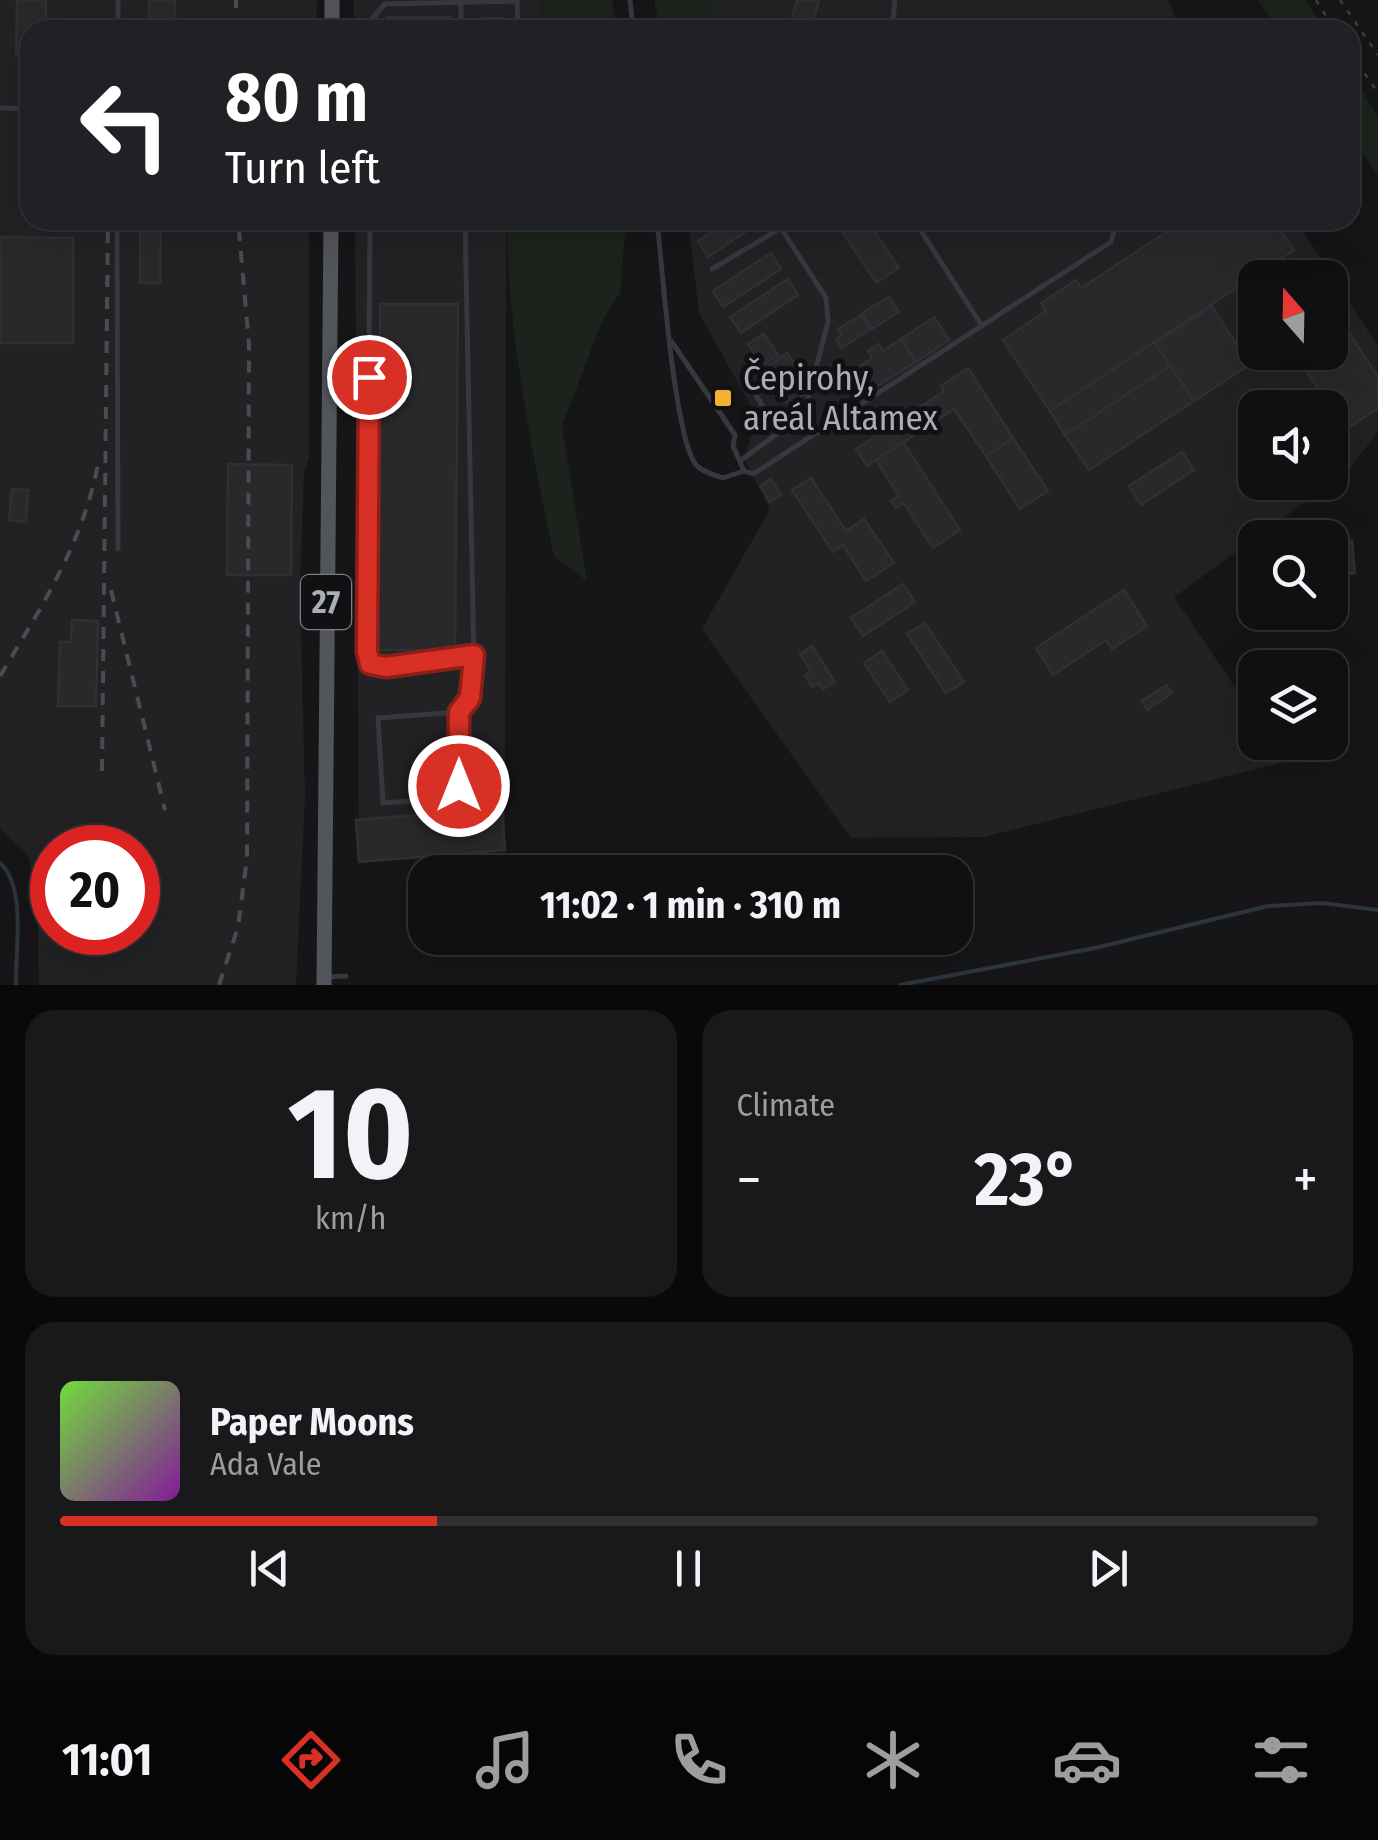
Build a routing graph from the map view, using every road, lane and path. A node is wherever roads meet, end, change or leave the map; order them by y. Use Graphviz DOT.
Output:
graph roads {
  1 [pos="517,0"];
  2 [pos="461,1"];
  3 [pos="372,20"];
  4 [pos="1360,29"];
  5 [pos="1378,55"];
  6 [pos="1360,67"];
  7 [pos="1378,93"];
  8 [pos="116,230"];
  9 [pos="330,230"];
  10 [pos="370,230"];
  11 [pos="465,230"];
  12 [pos="658,230"];
  13 [pos="778,230"];
  14 [pos="782,230"];
  15 [pos="920,230"];
  16 [pos="1114,230"];
  17 [pos="712,270"];
  18 [pos="982,326"];
  19 [pos="672,342"];
  20 [pos="744,374"];
  21 [pos="778,433"];
  22 [pos="740,461"];
  23 [pos="744,471"];
  24 [pos="118,549"];
  25 [pos="474,655"];
  26 [pos="459,712"];
  27 [pos="346,976"];
  28 [pos="324,981"];
  1 -- 2 [label="lane"];
  2 -- 3 [label="lane"];
  4 -- 5 [label="path"];
  6 -- 7 [label="path"];
  8 -- 24 [label="lane"];
  9 -- 28 [label="main road, 27"];
  10 -- 25 [label="lane"];
  11 -- 25 [label="lane"];
  12 -- 19 [label="lane"];
  13 -- 17 [label="lane"];
  14 -- 21 [label="lane"];
  15 -- 18 [label="lane"];
  16 -- 18 [label="lane"];
  18 -- 23 [label="lane"];
  19 -- 22 [label="lane"];
  19 -- 23 [label="lane"];
  20 -- 21 [label="lane"];
  21 -- 22 [label="lane"];
  22 -- 23 [label="lane"];
  25 -- 26 [label="lane"];
  26 -- 26 [label="lane"];
  27 -- 28 [label="lane"];
}
